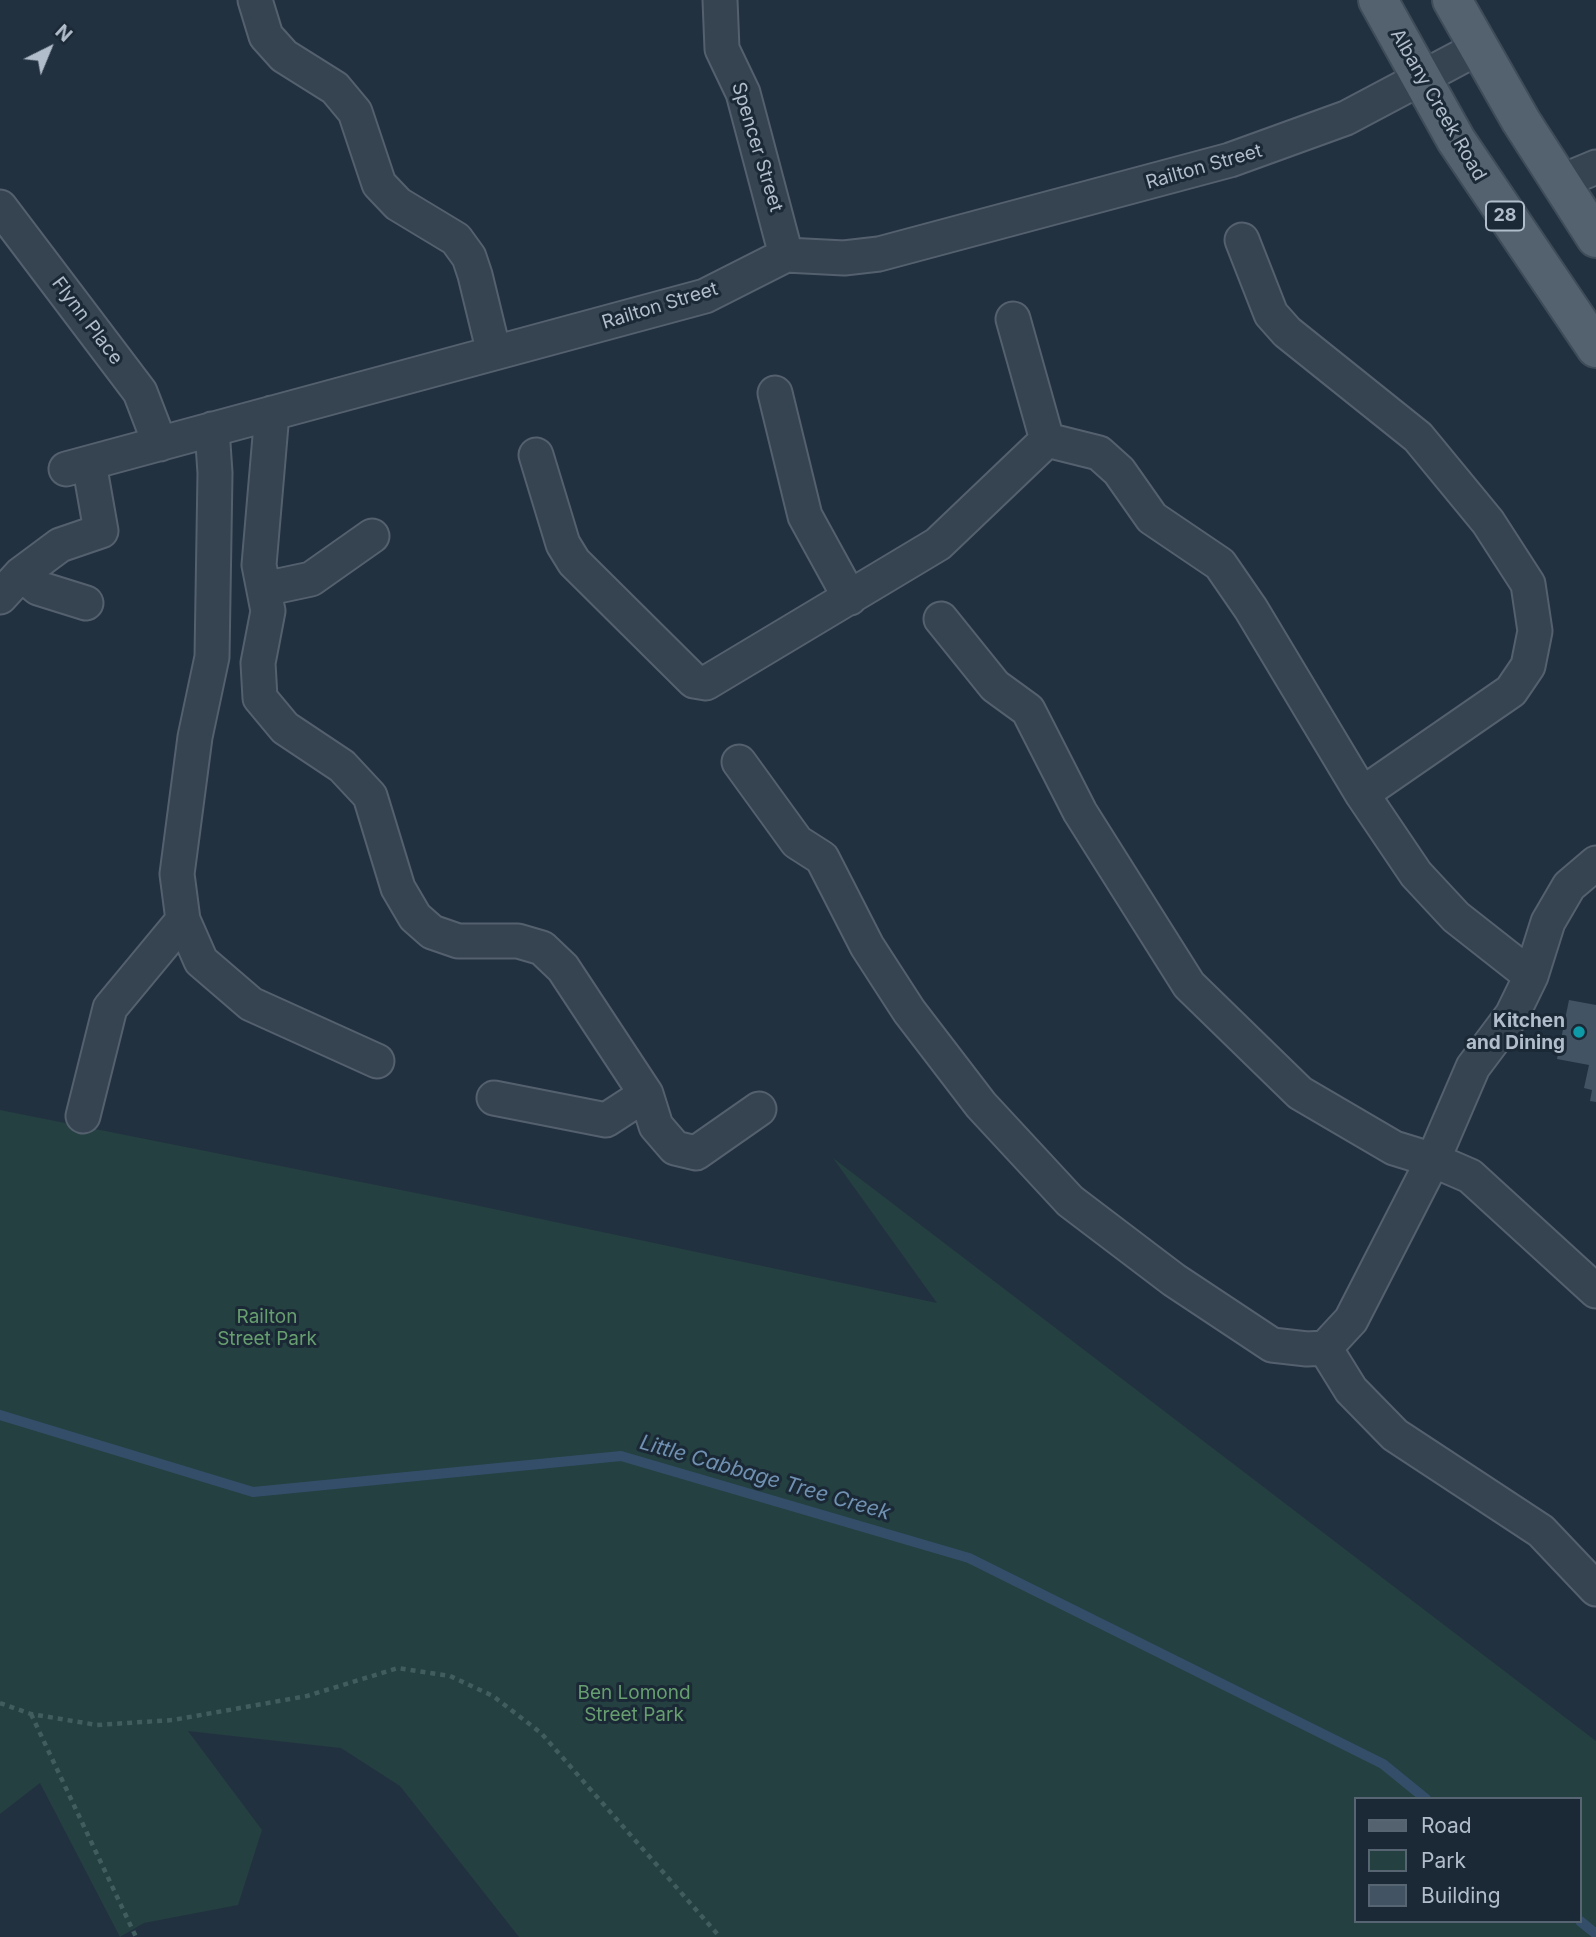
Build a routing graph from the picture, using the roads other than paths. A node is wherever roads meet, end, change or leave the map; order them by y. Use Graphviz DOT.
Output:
graph roads {
  1 [pos="255,0"];
  2 [pos="720,0"];
  3 [pos="1378,0"];
  4 [pos="1452,0"];
  5 [pos="1478,48"];
  6 [pos="1420,79"];
  7 [pos="1596,167"];
  8 [pos="1560,182"];
  9 [pos="0,207"];
  10 [pos="1596,238"];
  11 [pos="1242,240"];
  12 [pos="786,255"];
  13 [pos="1013,319"];
  14 [pos="1596,348"];
  15 [pos="495,353"];
  16 [pos="775,393"];
  17 [pos="272,413"];
  18 [pos="212,429"];
  19 [pos="1047,440"];
  20 [pos="160,444"];
  21 [pos="536,455"];
  22 [pos="372,536"];
  23 [pos="11,585"];
  24 [pos="264,589"];
  25 [pos="850,598"];
  26 [pos="86,603"];
  27 [pos="941,619"];
  28 [pos="739,762"];
  29 [pos="1362,794"];
  30 [pos="1596,863"];
  31 [pos="183,920"];
  32 [pos="1531,976"];
  33 [pos="377,1061"];
  34 [pos="646,1094"];
  35 [pos="494,1098"];
  36 [pos="759,1109"];
  37 [pos="83,1116"];
  38 [pos="1433,1160"];
  39 [pos="1596,1291"];
  40 [pos="1325,1348"];
  41 [pos="1596,1589"];
  1 -- 15 [label="street"];
  2 -- 12 [label="street, Spencer Street"];
  3 -- 6 [label="main road, Albany Creek Road / 28"];
  4 -- 5 [label="main road"];
  5 -- 6 [label="street, Railton Street"];
  5 -- 8 [label="main road"];
  6 -- 12 [label="street, Railton Street"];
  6 -- 14 [label="main road, Albany Creek Road / 28"];
  7 -- 8 [label="street"];
  8 -- 10 [label="main road"];
  9 -- 20 [label="street, Flynn Place"];
  11 -- 29 [label="street"];
  12 -- 15 [label="street, Railton Street"];
  13 -- 19 [label="street"];
  15 -- 17 [label="street, Railton Street"];
  16 -- 25 [label="street"];
  17 -- 18 [label="street, Railton Street"];
  17 -- 24 [label="street"];
  18 -- 20 [label="street, Railton Street"];
  18 -- 31 [label="street"];
  19 -- 25 [label="street"];
  19 -- 29 [label="street"];
  20 -- 23 [label="street, Railton Street"];
  21 -- 25 [label="street"];
  22 -- 24 [label="street"];
  23 -- 26 [label="street"];
  24 -- 34 [label="street"];
  27 -- 38 [label="street"];
  28 -- 40 [label="street"];
  29 -- 32 [label="street"];
  30 -- 32 [label="street"];
  31 -- 33 [label="street"];
  31 -- 37 [label="street"];
  32 -- 38 [label="street"];
  34 -- 35 [label="street"];
  34 -- 36 [label="street"];
  38 -- 39 [label="street"];
  38 -- 40 [label="street"];
  40 -- 41 [label="street"];
}
